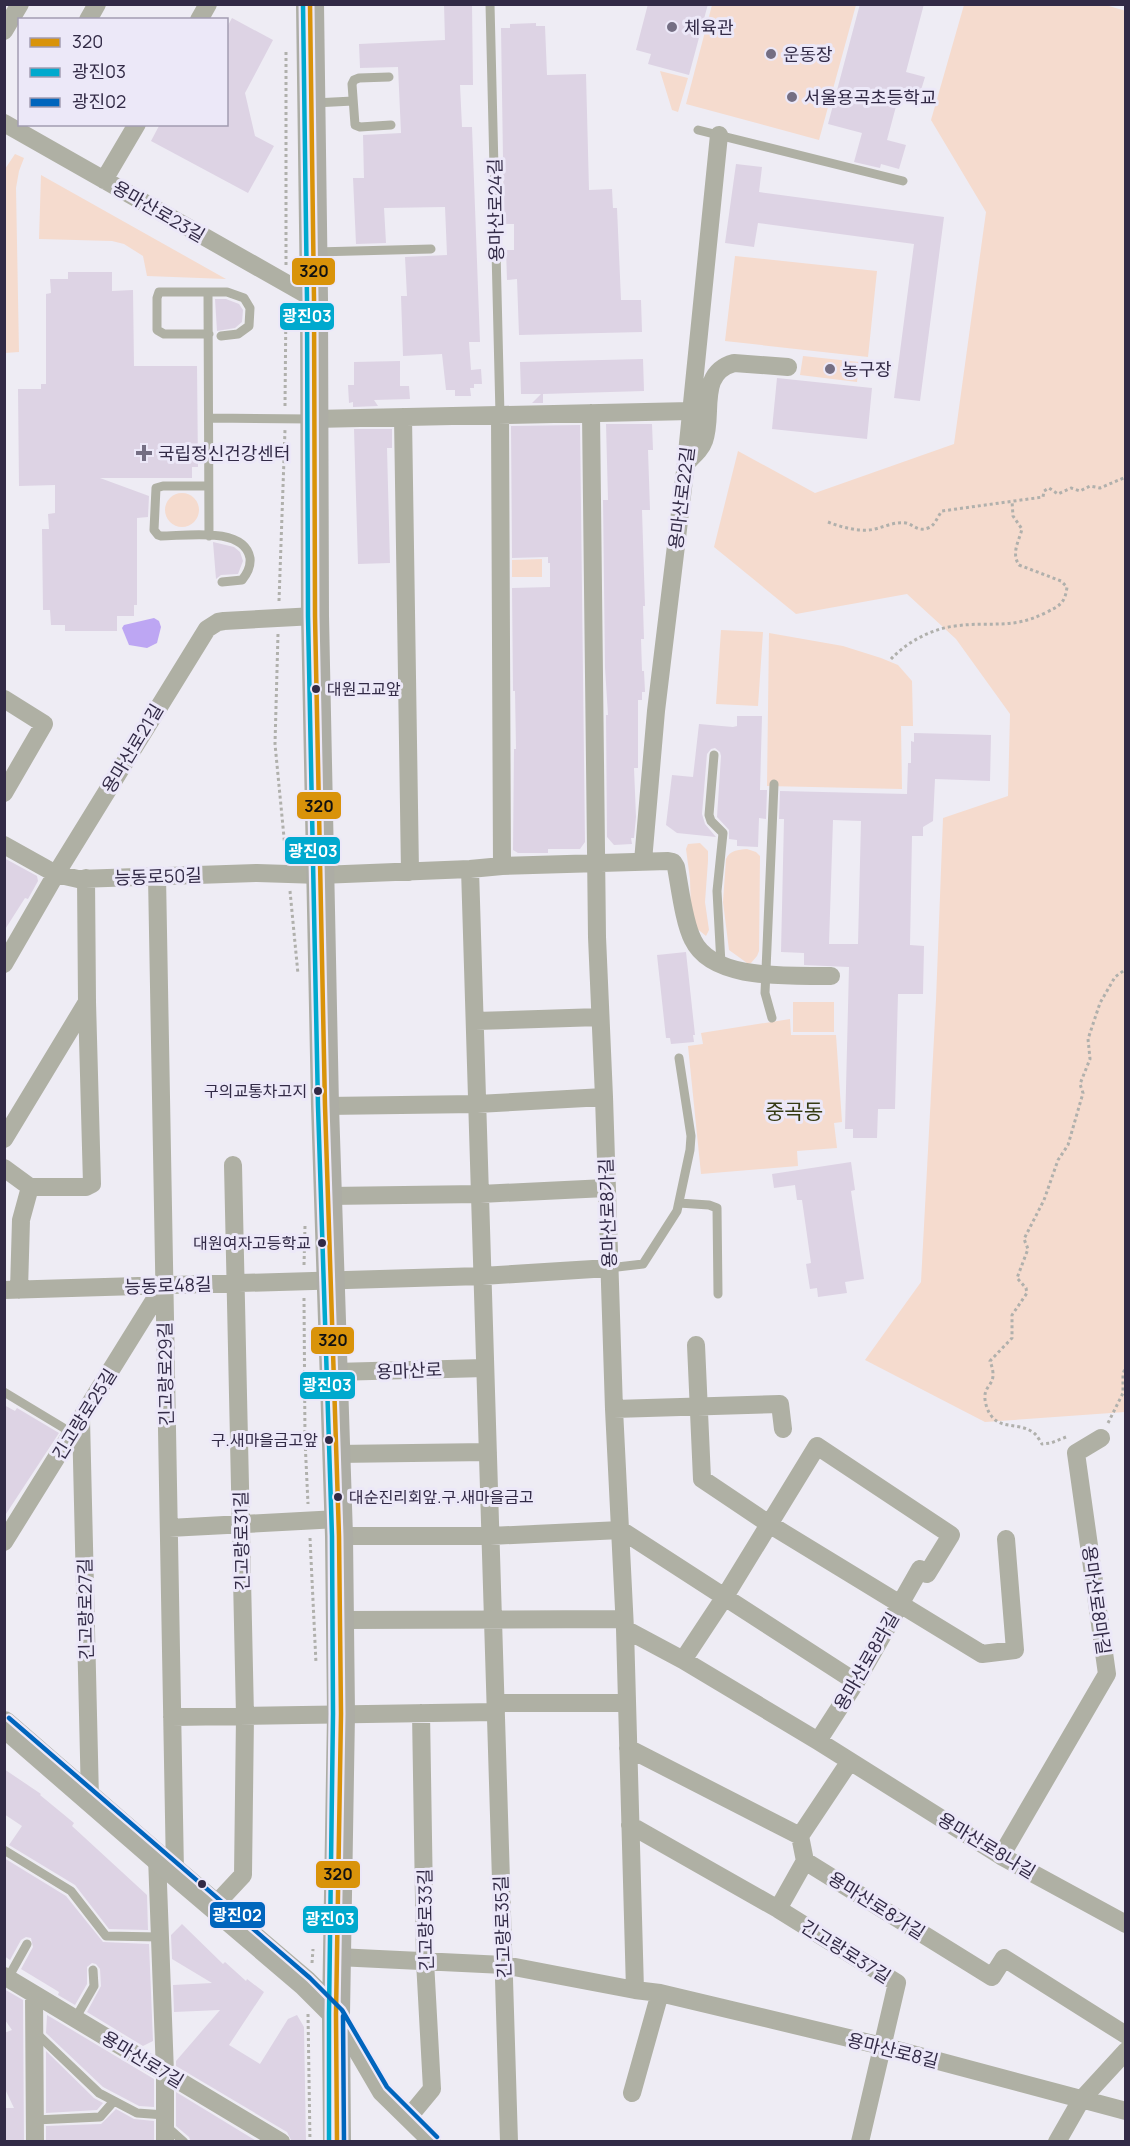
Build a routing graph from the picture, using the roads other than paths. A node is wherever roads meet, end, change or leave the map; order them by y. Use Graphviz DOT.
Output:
graph roads {
  1 [pos="20,4"];
  2 [pos="97,4"];
  3 [pos="208,4"];
  4 [pos="310,4"];
  5 [pos="490,4"];
  6 [pos="89,18"];
  7 [pos="200,18"];
  8 [pos="4,31"];
  9 [pos="389,77"];
  10 [pos="353,102"];
  11 [pos="312,103"];
  12 [pos="4,123"];
  13 [pos="391,125"];
  14 [pos="136,126"];
  15 [pos="23,128"];
  16 [pos="698,130"];
  17 [pos="719,135"];
  18 [pos="104,180"];
  19 [pos="903,182"];
  20 [pos="431,249"];
  21 [pos="314,252"];
  22 [pos="208,292"];
  23 [pos="314,299"];
  24 [pos="208,334"];
  25 [pos="221,336"];
  26 [pos="788,367"];
  27 [pos="691,411"];
  28 [pos="591,413"];
  29 [pos="500,415"];
  30 [pos="403,417"];
  31 [pos="209,418"];
  32 [pos="314,419"];
  33 [pos="686,463"];
  34 [pos="208,486"];
  35 [pos="208,536"];
  36 [pos="222,582"];
  37 [pos="315,616"];
  38 [pos="4,699"];
  39 [pos="714,755"];
  40 [pos="774,784"];
  41 [pos="4,793"];
  42 [pos="4,845"];
  43 [pos="643,861"];
  44 [pos="595,863"];
  45 [pos="502,866"];
  46 [pos="470,869"];
  47 [pos="410,872"];
  48 [pos="56,874"];
  49 [pos="320,875"];
  50 [pos="158,876"];
  51 [pos="86,878"];
  52 [pos="4,964"];
  53 [pos="721,964"];
  54 [pos="765,974"];
  55 [pos="831,976"];
  56 [pos="87,1002"];
  57 [pos="600,1017"];
  58 [pos="772,1018"];
  59 [pos="475,1021"];
  60 [pos="679,1059"];
  61 [pos="604,1097"];
  62 [pos="477,1104"];
  63 [pos="325,1106"];
  64 [pos="4,1139"];
  65 [pos="233,1165"];
  66 [pos="4,1168"];
  67 [pos="30,1187"];
  68 [pos="606,1188"];
  69 [pos="480,1194"];
  70 [pos="328,1196"];
  71 [pos="679,1203"];
  72 [pos="609,1268"];
  73 [pos="482,1276"];
  74 [pos="317,1280"];
  75 [pos="235,1282"];
  76 [pos="163,1286"];
  77 [pos="12,1290"];
  78 [pos="718,1294"];
  79 [pos="696,1345"];
  80 [pos="485,1368"];
  81 [pos="334,1372"];
  82 [pos="4,1392"];
  83 [pos="699,1406"];
  84 [pos="614,1409"];
  85 [pos="76,1426"];
  86 [pos="783,1429"];
  87 [pos="1101,1438"];
  88 [pos="488,1452"];
  89 [pos="336,1454"];
  90 [pos="240,1524"];
  91 [pos="769,1524"];
  92 [pos="169,1528"];
  93 [pos="339,1528"];
  94 [pos="621,1530"];
  95 [pos="490,1536"];
  96 [pos="1006,1539"];
  97 [pos="4,1542"];
  98 [pos="724,1598"];
  99 [pos="899,1604"];
  100 [pos="340,1620"];
  101 [pos="493,1621"];
  102 [pos="625,1624"];
  103 [pos="683,1660"];
  104 [pos="856,1683"];
  105 [pos="627,1703"];
  106 [pos="496,1708"];
  107 [pos="421,1713"];
  108 [pos="341,1714"];
  109 [pos="245,1716"];
  110 [pos="172,1717"];
  111 [pos="4,1724"];
  112 [pos="818,1741"];
  113 [pos="628,1748"];
  114 [pos="850,1761"];
  115 [pos="90,1799"];
  116 [pos="630,1825"];
  117 [pos="800,1836"];
  118 [pos="4,1850"];
  119 [pos="1001,1856"];
  120 [pos="806,1861"];
  121 [pos="166,1865"];
  122 [pos="214,1905"];
  123 [pos="778,1909"];
  124 [pos="1125,1924"];
  125 [pos="159,1937"];
  126 [pos="27,1944"];
  127 [pos="325,1950"];
  128 [pos="425,1962"];
  129 [pos="504,1965"];
  130 [pos="93,1970"];
  131 [pos="6,1977"];
  132 [pos="635,1990"];
  133 [pos="660,1993"];
  134 [pos="34,1994"];
  135 [pos="336,2014"];
  136 [pos="75,2019"];
  137 [pos="34,2031"];
  138 [pos="1125,2035"];
  139 [pos="882,2046"];
  140 [pos="1125,2051"];
  141 [pos="165,2073"];
  142 [pos="632,2093"];
  143 [pos="1081,2100"];
  144 [pos="114,2101"];
  145 [pos="1125,2111"];
  146 [pos="408,2118"];
  147 [pos="35,2120"];
  148 [pos="165,2127"];
  149 [pos="35,2142"];
  150 [pos="184,2142"];
  151 [pos="281,2142"];
  152 [pos="337,2142"];
  153 [pos="432,2142"];
  154 [pos="509,2142"];
  155 [pos="860,2142"];
  156 [pos="1057,2142"];
  1 -- 8 [label="street"];
  2 -- 6 [label="street"];
  3 -- 7 [label="street"];
  4 -- 11 [label="main road"];
  5 -- 29 [label="lane, 용마산로24길"];
  9 -- 10 [label="lane"];
  10 -- 11 [label="lane"];
  10 -- 13 [label="lane"];
  11 -- 21 [label="main road"];
  12 -- 15 [label="street, 용마산로23길"];
  14 -- 18 [label="street"];
  15 -- 18 [label="street, 용마산로23길"];
  16 -- 17 [label="lane"];
  17 -- 19 [label="lane"];
  17 -- 27 [label="street, 용마산로22길"];
  18 -- 23 [label="street, 용마산로23길"];
  20 -- 21 [label="lane"];
  21 -- 23 [label="main road"];
  22 -- 24 [label="lane"];
  22 -- 24 [label="lane"];
  22 -- 25 [label="lane"];
  23 -- 32 [label="main road"];
  24 -- 31 [label="lane"];
  26 -- 33 [label="street"];
  27 -- 28 [label="street"];
  27 -- 33 [label="street, 용마산로22길"];
  28 -- 29 [label="street"];
  28 -- 44 [label="street"];
  29 -- 30 [label="street"];
  29 -- 45 [label="street"];
  30 -- 32 [label="street"];
  30 -- 47 [label="street"];
  31 -- 32 [label="lane"];
  31 -- 34 [label="lane"];
  32 -- 37 [label="main road"];
  33 -- 43 [label="street, 용마산로22길"];
  34 -- 35 [label="lane"];
  34 -- 35 [label="lane"];
  35 -- 36 [label="lane"];
  37 -- 48 [label="street, 용마산로21길"];
  37 -- 49 [label="main road"];
  38 -- 41 [label="street"];
  39 -- 53 [label="lane"];
  40 -- 54 [label="lane"];
  42 -- 48 [label="street, 능동로50길"];
  43 -- 44 [label="street"];
  43 -- 53 [label="street"];
  44 -- 45 [label="street"];
  44 -- 57 [label="street, 용마산로8가길"];
  45 -- 46 [label="street"];
  46 -- 47 [label="street"];
  46 -- 59 [label="street"];
  47 -- 49 [label="street"];
  48 -- 51 [label="street, 능동로50길"];
  48 -- 52 [label="street, 용마산로21길"];
  49 -- 50 [label="street, 능동로50길"];
  49 -- 63 [label="main road"];
  50 -- 51 [label="street, 능동로50길"];
  50 -- 76 [label="street, 긴고랑로29길"];
  51 -- 56 [label="street"];
  53 -- 54 [label="street"];
  54 -- 55 [label="street"];
  54 -- 58 [label="lane"];
  56 -- 64 [label="street"];
  56 -- 67 [label="street"];
  57 -- 59 [label="street"];
  57 -- 61 [label="street, 용마산로8가길"];
  59 -- 62 [label="street, 긴고랑로35길"];
  60 -- 71 [label="lane"];
  61 -- 62 [label="street"];
  61 -- 68 [label="street, 용마산로8가길"];
  62 -- 63 [label="street"];
  62 -- 69 [label="street, 긴고랑로35길"];
  63 -- 70 [label="main road"];
  65 -- 75 [label="street, 긴고랑로31길"];
  66 -- 67 [label="street"];
  67 -- 77 [label="street"];
  68 -- 69 [label="street"];
  68 -- 72 [label="street, 용마산로8가길"];
  69 -- 70 [label="street"];
  69 -- 73 [label="street, 긴고랑로35길"];
  70 -- 74 [label="main road"];
  71 -- 72 [label="lane"];
  71 -- 78 [label="lane"];
  72 -- 73 [label="street, 능동로48길"];
  72 -- 84 [label="street, 용마산로8가길"];
  73 -- 74 [label="street, 능동로48길"];
  73 -- 80 [label="street, 긴고랑로35길"];
  74 -- 75 [label="street, 능동로48길"];
  74 -- 81 [label="main road"];
  75 -- 76 [label="street, 능동로48길"];
  75 -- 90 [label="street, 긴고랑로31길"];
  76 -- 77 [label="street, 능동로48길"];
  76 -- 85 [label="street, 긴고랑로25길"];
  76 -- 92 [label="street, 긴고랑로29길"];
  79 -- 83 [label="street"];
  80 -- 81 [label="street, 용마산로"];
  80 -- 88 [label="street, 긴고랑로35길"];
  81 -- 89 [label="main road"];
  82 -- 85 [label="lane"];
  83 -- 84 [label="street"];
  83 -- 86 [label="street"];
  83 -- 91 [label="street"];
  84 -- 94 [label="street, 용마산로8가길"];
  85 -- 97 [label="street, 긴고랑로25길"];
  85 -- 115 [label="street, 긴고랑로27길"];
  87 -- 119 [label="street, 용마산로8마길"];
  88 -- 89 [label="street"];
  88 -- 95 [label="street, 긴고랑로35길"];
  89 -- 93 [label="main road"];
  90 -- 92 [label="street"];
  90 -- 93 [label="street"];
  90 -- 109 [label="street, 긴고랑로31길"];
  91 -- 98 [label="street"];
  91 -- 99 [label="street"];
  91 -- 99 [label="street"];
  92 -- 110 [label="street, 긴고랑로29길"];
  93 -- 95 [label="street"];
  93 -- 100 [label="main road"];
  94 -- 95 [label="street"];
  94 -- 98 [label="street"];
  94 -- 102 [label="street, 용마산로8가길"];
  95 -- 101 [label="street, 긴고랑로35길"];
  96 -- 99 [label="street, 용마산로8라길"];
  98 -- 103 [label="street"];
  98 -- 104 [label="street"];
  99 -- 104 [label="street, 용마산로8라길"];
  100 -- 101 [label="street"];
  100 -- 108 [label="main road"];
  101 -- 102 [label="street"];
  101 -- 106 [label="street, 긴고랑로35길"];
  102 -- 103 [label="street, 용마산로8나길"];
  102 -- 105 [label="street, 용마산로8가길"];
  103 -- 112 [label="street, 용마산로8나길"];
  104 -- 112 [label="street, 용마산로8라길"];
  105 -- 106 [label="street"];
  105 -- 113 [label="street, 용마산로8가길"];
  106 -- 107 [label="street"];
  106 -- 129 [label="street, 긴고랑로35길"];
  107 -- 108 [label="street"];
  107 -- 128 [label="street, 긴고랑로33길"];
  108 -- 109 [label="street"];
  108 -- 127 [label="main road"];
  109 -- 110 [label="street"];
  109 -- 122 [label="street, 긴고랑로31길"];
  110 -- 121 [label="street, 긴고랑로29길"];
  111 -- 115 [label="main road"];
  112 -- 114 [label="street, 용마산로8나길"];
  113 -- 116 [label="street, 용마산로8가길"];
  113 -- 117 [label="street"];
  114 -- 117 [label="street"];
  114 -- 119 [label="street, 용마산로8나길"];
  115 -- 121 [label="main road"];
  116 -- 123 [label="street, 긴고랑로37길"];
  116 -- 132 [label="street, 용마산로8가길"];
  117 -- 120 [label="street"];
  118 -- 125 [label="lane"];
  119 -- 124 [label="street, 용마산로8나길"];
  120 -- 123 [label="street"];
  120 -- 138 [label="street, 용마산로8가길"];
  121 -- 122 [label="main road"];
  121 -- 125 [label="street, 긴고랑로29길"];
  122 -- 135 [label="main road"];
  123 -- 139 [label="street, 긴고랑로37길"];
  125 -- 141 [label="street, 긴고랑로29길"];
  126 -- 131 [label="lane"];
  127 -- 128 [label="street, 용마산로8길"];
  127 -- 135 [label="main road"];
  128 -- 129 [label="street, 용마산로8길"];
  128 -- 146 [label="street, 긴고랑로33길"];
  129 -- 132 [label="street, 용마산로8길"];
  129 -- 154 [label="street, 긴고랑로35길"];
  130 -- 136 [label="lane"];
  131 -- 134 [label="street, 용마산로7길"];
  132 -- 133 [label="street, 용마산로8길"];
  133 -- 139 [label="street, 용마산로8길"];
  133 -- 142 [label="street"];
  134 -- 136 [label="street, 용마산로7길"];
  134 -- 137 [label="street"];
  135 -- 146 [label="street"];
  135 -- 152 [label="main road"];
  136 -- 141 [label="street, 용마산로7길"];
  137 -- 144 [label="lane"];
  137 -- 147 [label="street"];
  139 -- 143 [label="street, 용마산로8길"];
  139 -- 155 [label="street, 긴고랑로37길"];
  140 -- 143 [label="street"];
  141 -- 148 [label="street, 긴고랑로29길"];
  141 -- 151 [label="street, 용마산로7길"];
  143 -- 145 [label="street, 용마산로8길"];
  143 -- 156 [label="street"];
  144 -- 147 [label="lane"];
  144 -- 148 [label="lane"];
  146 -- 153 [label="street"];
  147 -- 149 [label="street"];
  148 -- 150 [label="lane"];
}
